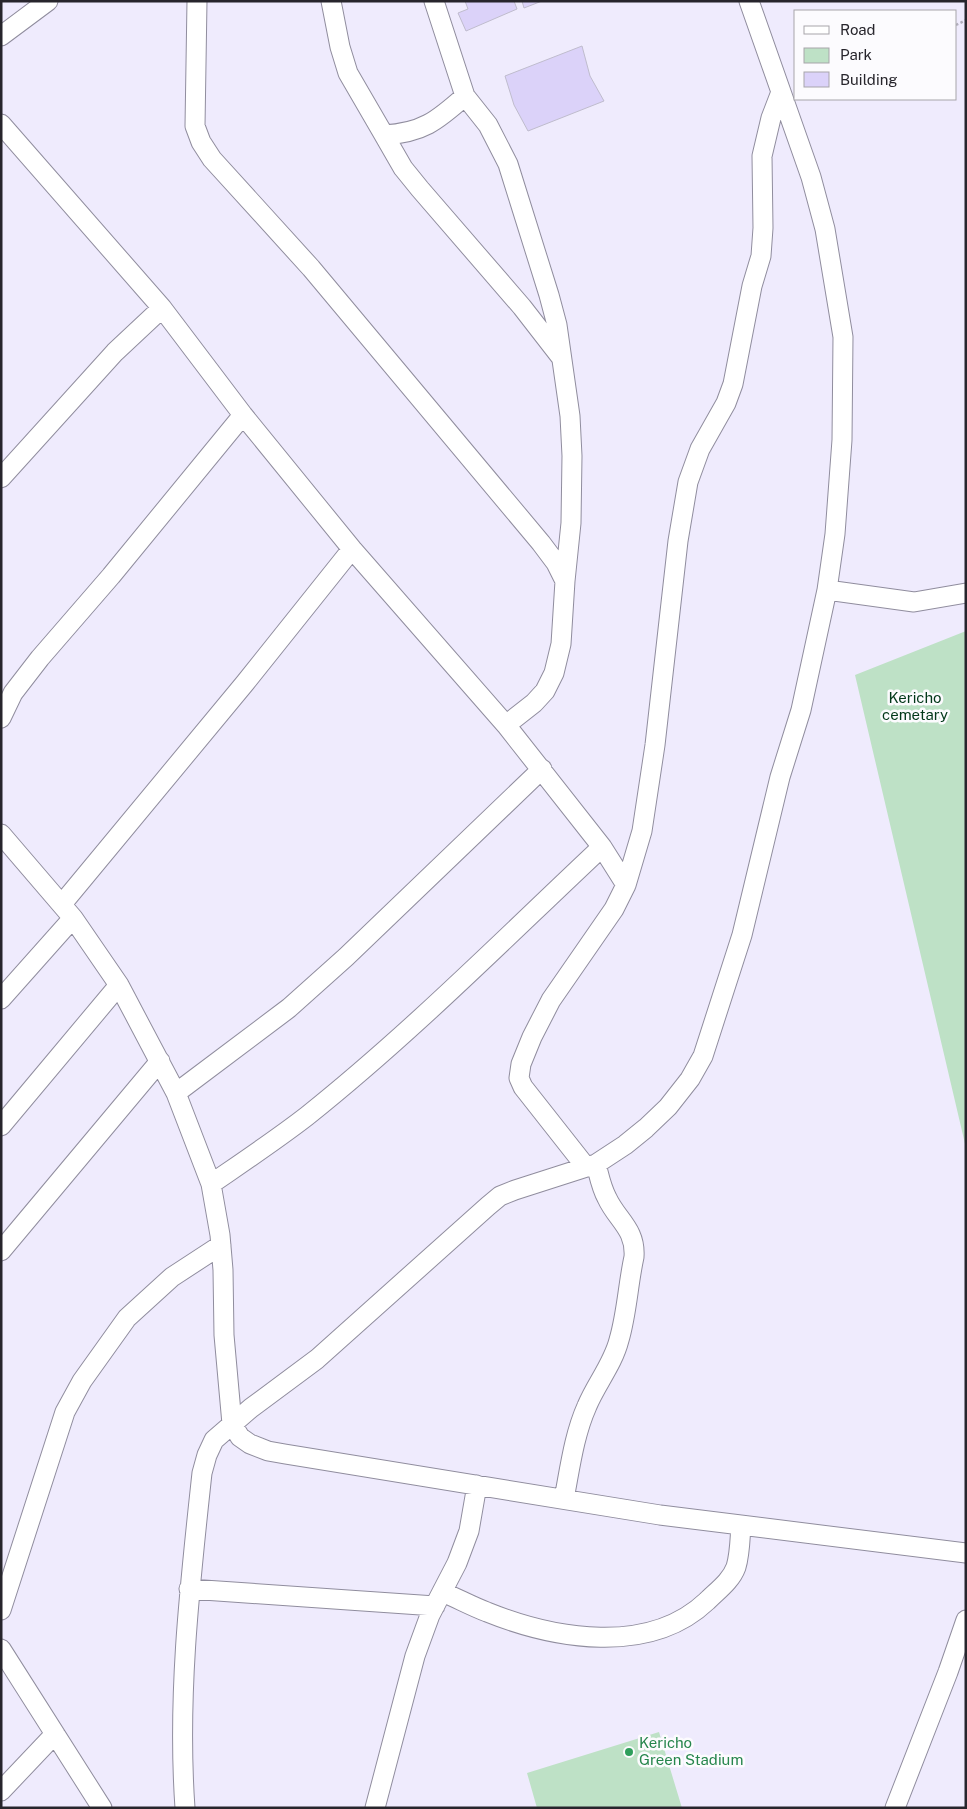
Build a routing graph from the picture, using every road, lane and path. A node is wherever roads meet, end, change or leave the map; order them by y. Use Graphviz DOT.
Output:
graph roads {
  1 [pos="48,1"];
  2 [pos="196,1"];
  3 [pos="331,1"];
  4 [pos="434,1"];
  5 [pos="749,1"];
  6 [pos="1,36"];
  7 [pos="781,92"];
  8 [pos="465,96"];
  9 [pos="1,124"];
  10 [pos="384,135"];
  11 [pos="162,308"];
  12 [pos="560,356"];
  13 [pos="243,415"];
  14 [pos="1,478"];
  15 [pos="352,549"];
  16 [pos="565,581"];
  17 [pos="827,590"];
  18 [pos="966,593"];
  19 [pos="1,718"];
  20 [pos="506,725"];
  21 [pos="542,768"];
  22 [pos="1,834"];
  23 [pos="602,847"];
  24 [pos="626,885"];
  25 [pos="62,904"];
  26 [pos="74,918"];
  27 [pos="119,985"];
  28 [pos="1,999"];
  29 [pos="160,1061"];
  30 [pos="176,1093"];
  31 [pos="1,1126"];
  32 [pos="591,1165"];
  33 [pos="211,1184"];
  34 [pos="221,1245"];
  35 [pos="1,1250"];
  36 [pos="232,1424"];
  37 [pos="477,1485"];
  38 [pos="564,1499"];
  39 [pos="741,1525"];
  40 [pos="966,1553"];
  41 [pos="189,1588"];
  42 [pos="438,1599"];
  43 [pos="1,1610"];
  44 [pos="966,1620"];
  45 [pos="1,1649"];
  46 [pos="55,1734"];
  47 [pos="1,1791"];
  48 [pos="102,1808"];
  49 [pos="185,1808"];
  50 [pos="375,1808"];
  51 [pos="896,1808"];
  1 -- 6 [label="street"];
  2 -- 16 [label="street"];
  3 -- 10 [label="street"];
  4 -- 8 [label="street"];
  5 -- 7 [label="street"];
  7 -- 17 [label="street"];
  7 -- 24 [label="street"];
  8 -- 10 [label="street"];
  8 -- 12 [label="street"];
  9 -- 11 [label="street"];
  10 -- 12 [label="street"];
  11 -- 13 [label="street"];
  11 -- 14 [label="street"];
  12 -- 16 [label="street"];
  13 -- 15 [label="street"];
  13 -- 19 [label="street"];
  15 -- 20 [label="street"];
  15 -- 25 [label="street"];
  16 -- 20 [label="street"];
  17 -- 18 [label="street"];
  17 -- 32 [label="street"];
  20 -- 21 [label="street"];
  21 -- 23 [label="street"];
  21 -- 30 [label="street"];
  22 -- 25 [label="street"];
  23 -- 24 [label="street"];
  23 -- 33 [label="street"];
  24 -- 32 [label="street"];
  25 -- 26 [label="street"];
  26 -- 27 [label="street"];
  26 -- 28 [label="street"];
  27 -- 29 [label="street"];
  27 -- 31 [label="street"];
  29 -- 30 [label="street"];
  29 -- 35 [label="street"];
  30 -- 33 [label="street"];
  32 -- 36 [label="street"];
  32 -- 38 [label="street"];
  33 -- 34 [label="street"];
  34 -- 36 [label="street"];
  34 -- 43 [label="street"];
  36 -- 37 [label="street"];
  36 -- 41 [label="street"];
  37 -- 38 [label="street"];
  37 -- 42 [label="street"];
  38 -- 39 [label="street"];
  39 -- 40 [label="street"];
  39 -- 42 [label="street"];
  41 -- 42 [label="street"];
  41 -- 49 [label="street"];
  42 -- 50 [label="street"];
  44 -- 51 [label="street"];
  45 -- 46 [label="street"];
  46 -- 47 [label="street"];
  46 -- 48 [label="street"];
}
